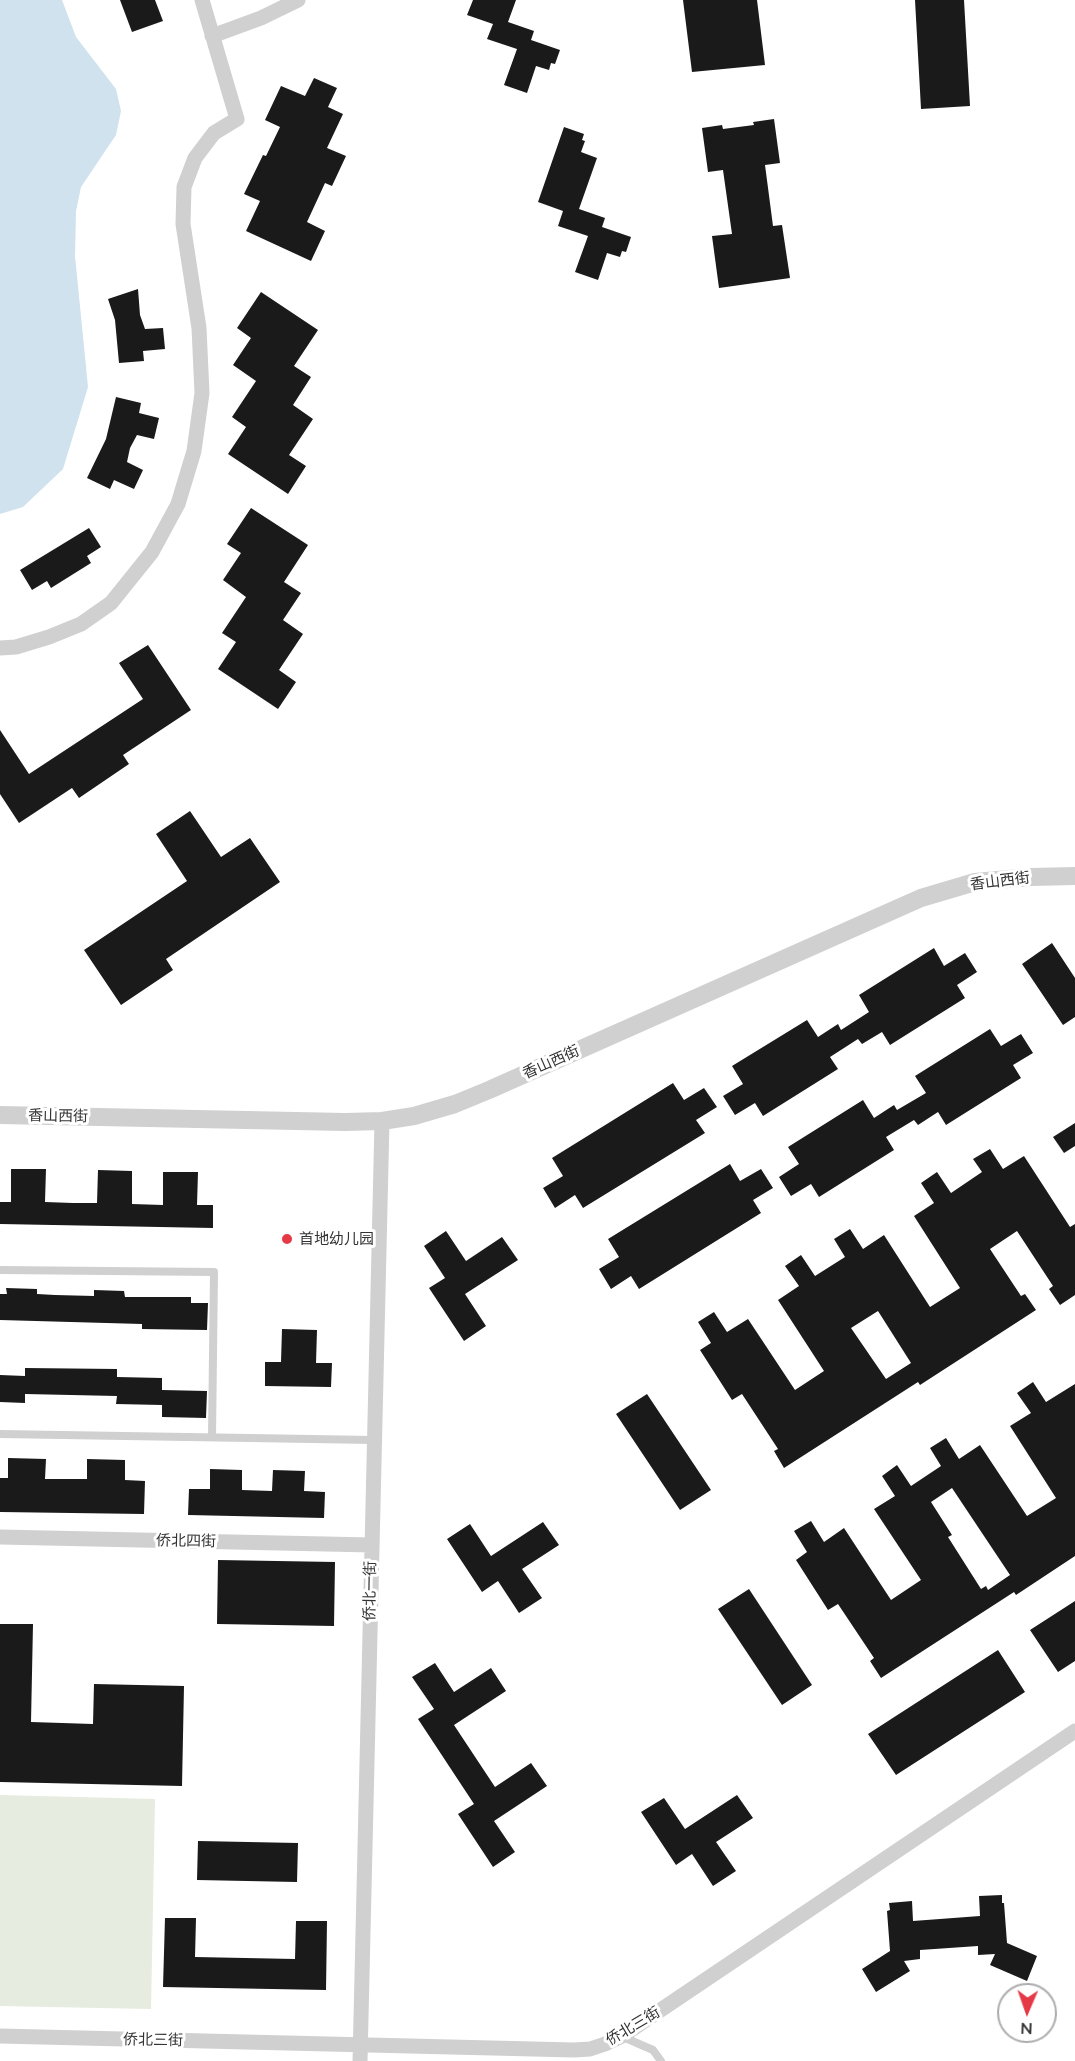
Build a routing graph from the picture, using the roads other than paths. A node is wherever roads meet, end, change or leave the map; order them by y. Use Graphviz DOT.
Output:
graph roads {
  1 [pos="202,0"];
  2 [pos="298,0"];
  3 [pos="212,36"];
  4 [pos="0,648"];
  5 [pos="1075,876"];
  6 [pos="0,1115"];
  7 [pos="381,1121"];
  8 [pos="0,1270"];
  9 [pos="0,1434"];
  10 [pos="212,1437"];
  11 [pos="374,1440"];
  12 [pos="0,1537"];
  13 [pos="372,1545"];
  14 [pos="1075,1731"];
  15 [pos="0,2036"];
  16 [pos="621,2036"];
  17 [pos="360,2045"];
  18 [pos="360,2061"];
  19 [pos="661,2061"];
  1 -- 3 [label="street"];
  2 -- 3 [label="street"];
  3 -- 4 [label="street"];
  5 -- 7 [label="street, 香山西街"];
  6 -- 7 [label="street, 香山西街"];
  7 -- 11 [label="street, 侨北一街"];
  8 -- 10 [label="lane"];
  9 -- 10 [label="lane"];
  10 -- 11 [label="lane"];
  11 -- 13 [label="street, 侨北一街"];
  12 -- 13 [label="street, 侨北四街"];
  13 -- 17 [label="street, 侨北一街"];
  14 -- 16 [label="street, 侨北三街"];
  15 -- 17 [label="street, 侨北三街"];
  16 -- 17 [label="street, 侨北三街"];
  16 -- 19 [label="lane"];
  17 -- 18 [label="street, 侨北一街"];
}
